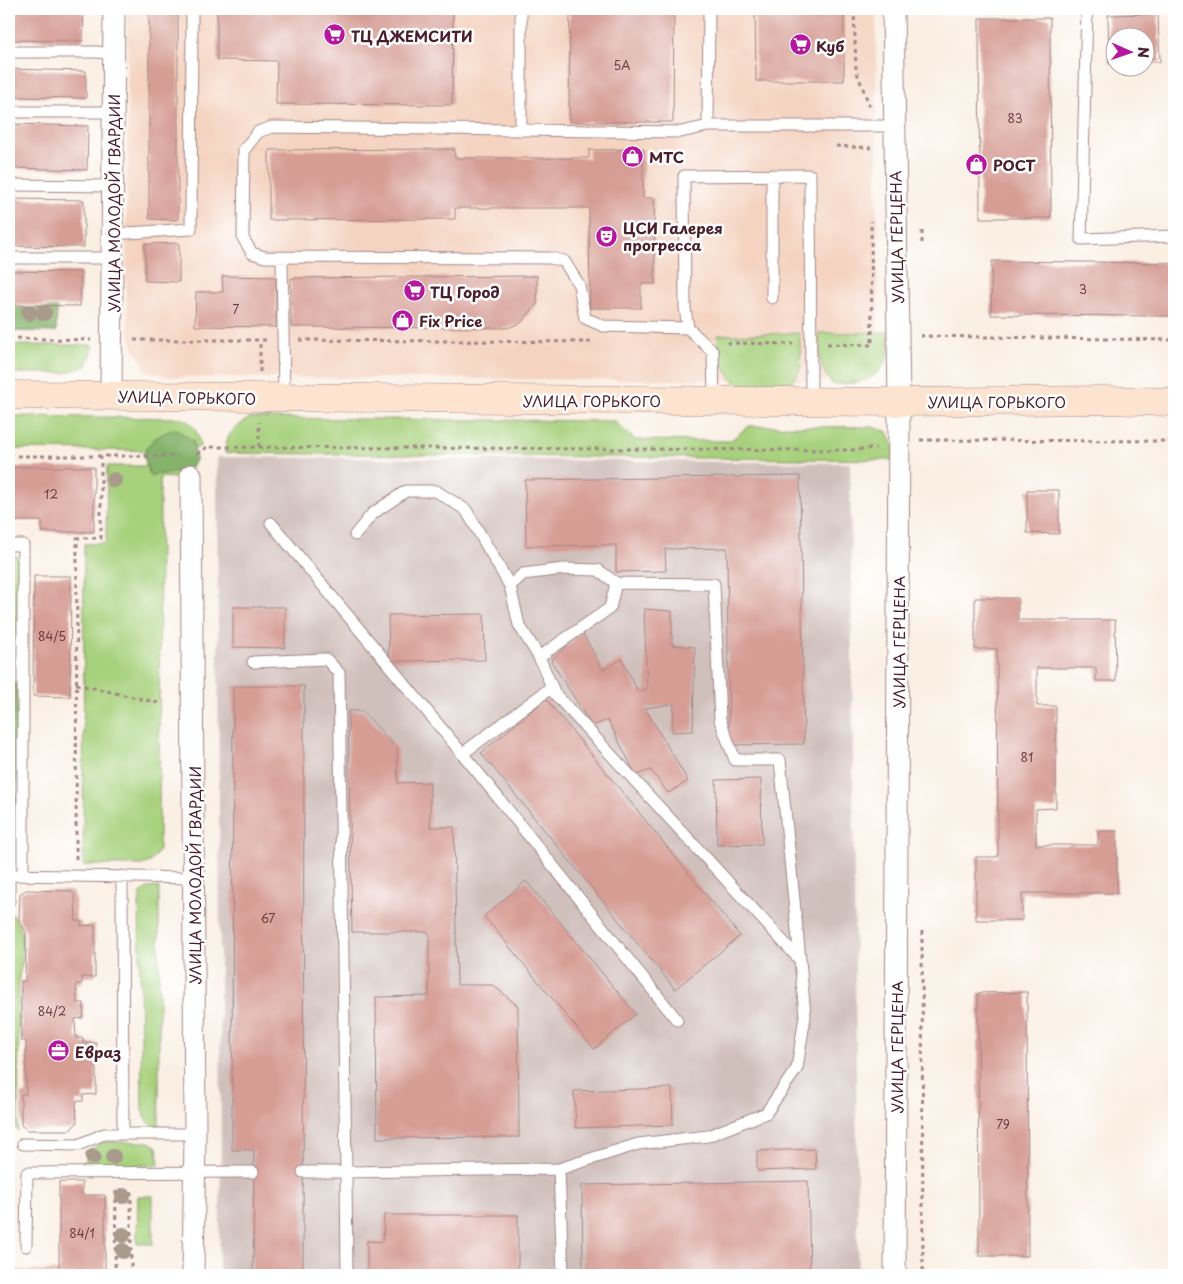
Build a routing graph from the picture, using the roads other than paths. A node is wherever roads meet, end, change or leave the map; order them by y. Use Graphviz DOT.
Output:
graph roads {
  1 [pos="114,9"];
  2 [pos="192,9"];
  3 [pos="521,9"];
  4 [pos="709,9"];
  5 [pos="893,9"];
  6 [pos="1087,9"];
  7 [pos="9,52"];
  8 [pos="114,54"];
  9 [pos="9,112"];
  10 [pos="113,112"];
  11 [pos="708,126"];
  12 [pos="894,126"];
  13 [pos="521,130"];
  14 [pos="772,176"];
  15 [pos="9,185"];
  16 [pos="113,186"];
  17 [pos="112,234"];
  18 [pos="1174,236"];
  19 [pos="282,257"];
  20 [pos="9,258"];
  21 [pos="112,258"];
  22 [pos="772,298"];
  23 [pos="688,328"];
  24 [pos="9,396"];
  25 [pos="111,396"];
  26 [pos="284,398"];
  27 [pos="714,401"];
  28 [pos="812,401"];
  29 [pos="899,402"];
  30 [pos="1174,402"];
  31 [pos="191,475"];
  32 [pos="271,523"];
  33 [pos="355,535"];
  34 [pos="9,545"];
  35 [pos="616,583"];
  36 [pos="510,586"];
  37 [pos="539,657"];
  38 [pos="253,662"];
  39 [pos="552,687"];
  40 [pos="462,754"];
  41 [pos="9,875"];
  42 [pos="23,875"];
  43 [pos="122,876"];
  44 [pos="194,878"];
  45 [pos="9,901"];
  46 [pos="800,960"];
  47 [pos="677,1020"];
  48 [pos="123,1134"];
  49 [pos="195,1134"];
  50 [pos="23,1144"];
  51 [pos="559,1169"];
  52 [pos="253,1172"];
  53 [pos="303,1172"];
  54 [pos="346,1172"];
  55 [pos="195,1173"];
  56 [pos="26,1246"];
  57 [pos="193,1275"];
  58 [pos="347,1275"];
  59 [pos="562,1275"];
  60 [pos="896,1275"];
  1 -- 8 [label="street, УЛИЦА МОЛОДОЙ ГВАРДИИ"];
  2 -- 17 [label="lane"];
  3 -- 13 [label="lane"];
  4 -- 11 [label="lane"];
  5 -- 12 [label="street, УЛИЦА ГЕРЦЕНА"];
  6 -- 18 [label="lane"];
  7 -- 8 [label="lane"];
  8 -- 10 [label="street, УЛИЦА МОЛОДОЙ ГВАРДИИ"];
  9 -- 10 [label="lane"];
  10 -- 16 [label="street, УЛИЦА МОЛОДОЙ ГВАРДИИ"];
  11 -- 12 [label="lane"];
  11 -- 13 [label="lane"];
  12 -- 29 [label="street, УЛИЦА ГЕРЦЕНА"];
  13 -- 19 [label="lane"];
  14 -- 22 [label="lane"];
  14 -- 23 [label="lane"];
  14 -- 28 [label="lane"];
  15 -- 16 [label="lane"];
  16 -- 17 [label="street, УЛИЦА МОЛОДОЙ ГВАРДИИ"];
  17 -- 21 [label="street, УЛИЦА МОЛОДОЙ ГВАРДИИ"];
  19 -- 23 [label="lane"];
  19 -- 26 [label="lane"];
  20 -- 21 [label="lane"];
  21 -- 25 [label="street, УЛИЦА МОЛОДОЙ ГВАРДИИ"];
  23 -- 27 [label="lane"];
  24 -- 25 [label="street, УЛИЦА ГОРЬКОГО"];
  25 -- 26 [label="street, УЛИЦА ГОРЬКОГО"];
  26 -- 27 [label="street, УЛИЦА ГОРЬКОГО"];
  27 -- 28 [label="street, УЛИЦА ГОРЬКОГО"];
  28 -- 29 [label="street, УЛИЦА ГОРЬКОГО"];
  29 -- 30 [label="street, УЛИЦА ГОРЬКОГО"];
  29 -- 60 [label="street, УЛИЦА ГЕРЦЕНА"];
  31 -- 44 [label="street, УЛИЦА МОЛОДОЙ ГВАРДИИ"];
  32 -- 40 [label="lane"];
  33 -- 36 [label="lane"];
  34 -- 42 [label="lane"];
  35 -- 36 [label="lane"];
  35 -- 37 [label="lane"];
  35 -- 46 [label="lane"];
  36 -- 37 [label="lane"];
  37 -- 39 [label="lane"];
  38 -- 54 [label="lane"];
  39 -- 40 [label="lane"];
  39 -- 46 [label="lane"];
  40 -- 47 [label="lane"];
  41 -- 42 [label="lane"];
  41 -- 45 [label="lane"];
  42 -- 43 [label="lane"];
  43 -- 44 [label="lane"];
  43 -- 48 [label="lane"];
  44 -- 49 [label="street, УЛИЦА МОЛОДОЙ ГВАРДИИ"];
  46 -- 51 [label="lane"];
  48 -- 49 [label="lane"];
  48 -- 50 [label="lane"];
  49 -- 55 [label="street, УЛИЦА МОЛОДОЙ ГВАРДИИ"];
  51 -- 54 [label="lane"];
  51 -- 59 [label="lane"];
  52 -- 55 [label="lane"];
  53 -- 54 [label="lane"];
  54 -- 58 [label="lane"];
  55 -- 56 [label="lane"];
  55 -- 57 [label="street, УЛИЦА МОЛОДОЙ ГВАРДИИ"];
}
